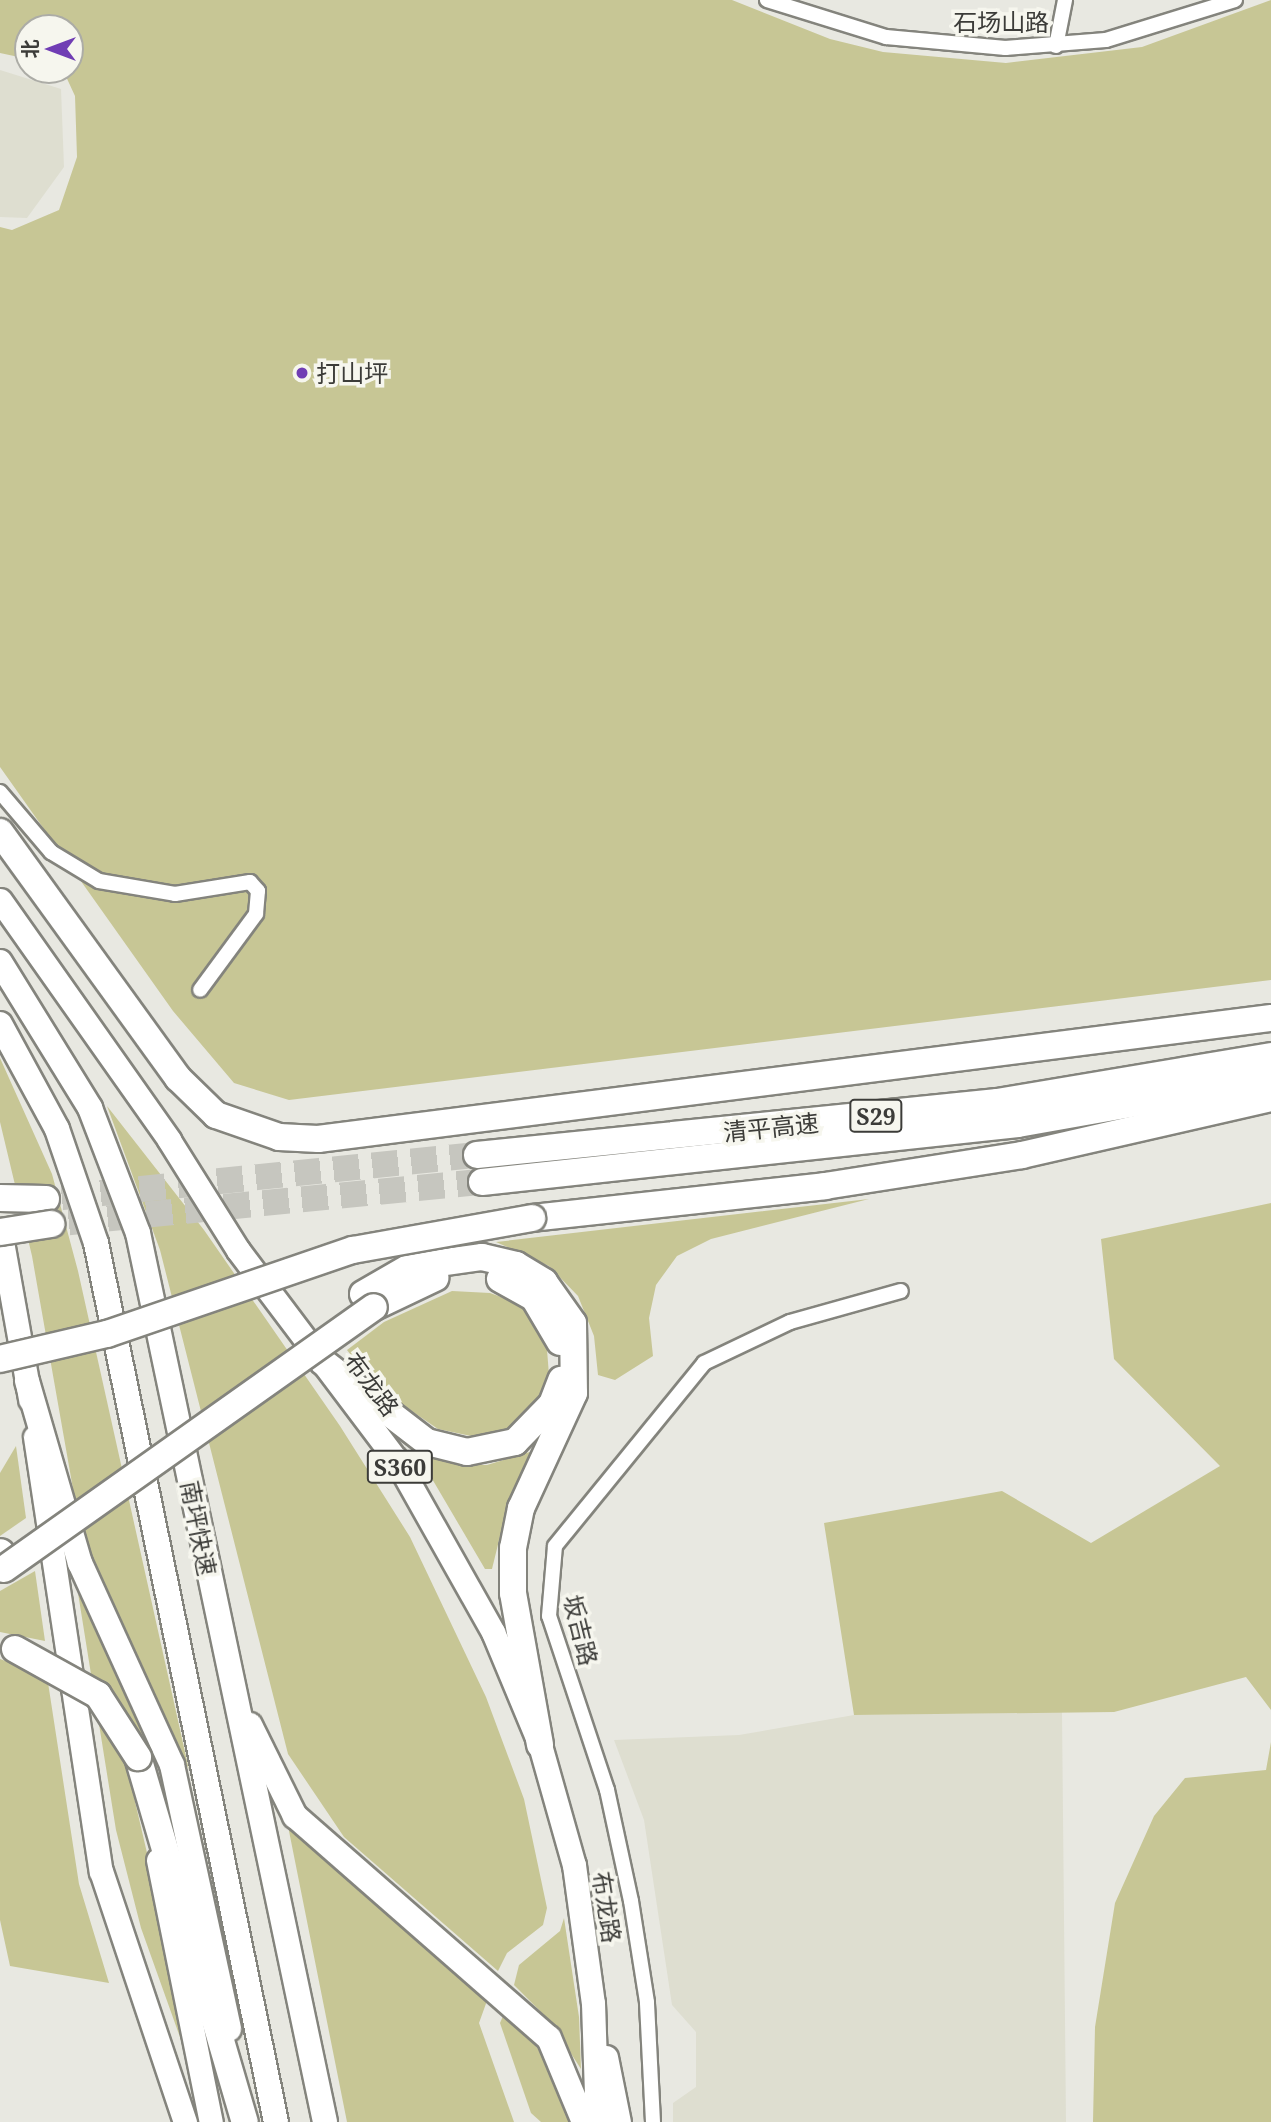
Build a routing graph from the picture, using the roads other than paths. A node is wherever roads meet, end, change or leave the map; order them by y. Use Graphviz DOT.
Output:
graph roads {
  1 [pos="767,0"];
  2 [pos="1065,0"];
  3 [pos="1235,0"];
  4 [pos="1056,46"];
  5 [pos="0,792"];
  6 [pos="0,832"];
  7 [pos="0,900"];
  8 [pos="0,962"];
  9 [pos="200,990"];
  10 [pos="1271,1018"];
  11 [pos="0,1024"];
  12 [pos="1271,1056"];
  13 [pos="1271,1079"];
  14 [pos="1271,1098"];
  15 [pos="477,1155"];
  16 [pos="482,1182"];
  17 [pos="0,1198"];
  18 [pos="0,1231"];
  19 [pos="901,1291"];
  20 [pos="368,1300"];
  21 [pos="0,1359"];
  22 [pos="323,1362"];
  23 [pos="27,1381"];
  24 [pos="1,1561"];
  25 [pos="215,1614"];
  26 [pos="8,1648"];
  27 [pos="540,1745"];
  28 [pos="138,1758"];
  29 [pos="593,2003"];
  30 [pos="185,2122"];
  31 [pos="211,2122"];
  32 [pos="247,2122"];
  33 [pos="276,2122"];
  34 [pos="325,2122"];
  35 [pos="584,2122"];
  36 [pos="597,2122"];
  37 [pos="619,2122"];
  38 [pos="653,2122"];
  1 -- 4 [label="street, 石场山路"];
  2 -- 4 [label="street"];
  3 -- 4 [label="street, 石场山路"];
  5 -- 9 [label="street"];
  6 -- 10 [label="highway"];
  7 -- 22 [label="main road, 布龙路 / S360"];
  8 -- 25 [label="highway, 南坪快速"];
  11 -- 33 [label="highway, 南坪快速"];
  12 -- 15 [label="highway, 清平高速 / S29"];
  13 -- 16 [label="highway, 清平高速 / S29"];
  14 -- 21 [label="highway, bridge"];
  17 -- 18 [label="highway, bridge"];
  18 -- 23 [label="main road"];
  19 -- 38 [label="street, 坂吉路"];
  20 -- 22 [label="highway"];
  20 -- 24 [label="highway"];
  20 -- 27 [label="highway"];
  22 -- 27 [label="main road, 布龙路 / S360"];
  23 -- 30 [label="main road"];
  23 -- 32 [label="highway"];
  25 -- 34 [label="highway, 南坪快速"];
  25 -- 35 [label="highway"];
  26 -- 28 [label="highway, bridge"];
  27 -- 29 [label="main road, 布龙路 / S360"];
  28 -- 31 [label="main road"];
  28 -- 32 [label="highway"];
  29 -- 36 [label="main road, 布龙路 / S360"];
  29 -- 37 [label="main road"];
}
